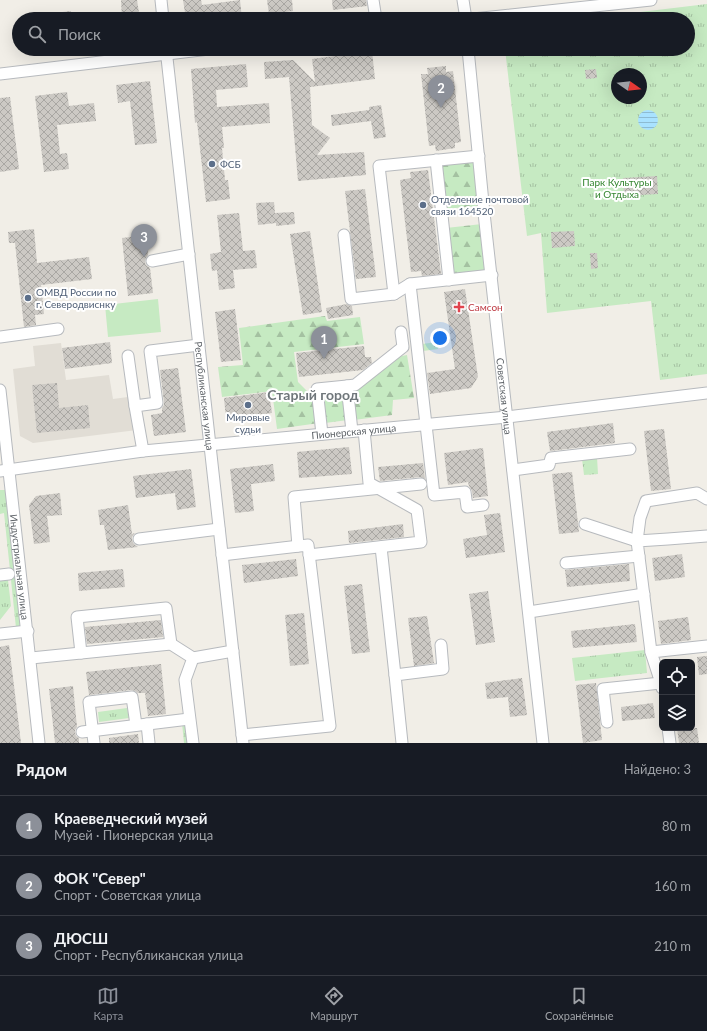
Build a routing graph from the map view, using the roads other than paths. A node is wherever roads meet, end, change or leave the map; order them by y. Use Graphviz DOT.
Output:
graph roads {
  1 [pos="161,0"];
  2 [pos="373,0"];
  3 [pos="463,0"];
  4 [pos="651,0"];
  5 [pos="162,12"];
  6 [pos="375,12"];
  7 [pos="465,12"];
  8 [pos="539,12"];
  9 [pos="130,56"];
  10 [pos="167,56"];
  11 [pos="469,56"];
  12 [pos="0,74"];
  13 [pos="478,156"];
  14 [pos="436,160"];
  15 [pos="344,235"];
  16 [pos="189,254"];
  17 [pos="152,261"];
  18 [pos="492,275"];
  19 [pos="449,280"];
  20 [pos="410,284"];
  21 [pos="394,294"];
  22 [pos="58,329"];
  23 [pos="401,332"];
  24 [pos="0,337"];
  25 [pos="199,345"];
  26 [pos="128,356"];
  27 [pos="347,386"];
  28 [pos="0,390"];
  29 [pos="707,393"];
  30 [pos="135,406"];
  31 [pos="507,417"];
  32 [pos="426,424"];
  33 [pos="364,430"];
  34 [pos="352,431"];
  35 [pos="322,434"];
  36 [pos="210,445"];
  37 [pos="630,449"];
  38 [pos="143,451"];
  39 [pos="5,470"];
  40 [pos="513,470"];
  41 [pos="421,484"];
  42 [pos="372,487"];
  43 [pos="707,499"];
  44 [pos="483,505"];
  45 [pos="585,524"];
  46 [pos="219,529"];
  47 [pos="707,536"];
  48 [pos="139,539"];
  49 [pos="637,541"];
  50 [pos="298,546"];
  51 [pos="382,547"];
  52 [pos="222,555"];
  53 [pos="309,555"];
  54 [pos="639,556"];
  55 [pos="566,563"];
  56 [pos="644,594"];
  57 [pos="529,612"];
  58 [pos="28,631"];
  59 [pos="0,634"];
  60 [pos="171,644"];
  61 [pos="441,645"];
  62 [pos="707,646"];
  63 [pos="233,651"];
  64 [pos="651,652"];
  65 [pos="81,653"];
  66 [pos="31,658"];
  67 [pos="193,658"];
  68 [pos="395,675"];
  69 [pos="659,676"];
  70 [pos="659,685"];
  71 [pos="190,719"];
  72 [pos="607,722"];
  73 [pos="141,725"];
  74 [pos="87,731"];
  75 [pos="668,731"];
  76 [pos="243,739"];
  77 [pos="39,743"];
  78 [pos="94,743"];
  79 [pos="149,743"];
  80 [pos="193,743"];
  81 [pos="402,743"];
  82 [pos="543,743"];
  83 [pos="670,743"];
  1 -- 5 [label="street"];
  2 -- 6 [label="street"];
  3 -- 7 [label="street"];
  4 -- 8 [label="street"];
  9 -- 12 [label="street"];
  10 -- 16 [label="street, Республиканская улица"];
  11 -- 13 [label="street, Советская улица"];
  13 -- 14 [label="street"];
  13 -- 18 [label="street, Советская улица"];
  14 -- 19 [label="street"];
  14 -- 21 [label="street"];
  15 -- 21 [label="street"];
  16 -- 17 [label="street"];
  16 -- 25 [label="street, Республиканская улица"];
  18 -- 19 [label="street"];
  18 -- 31 [label="street, Советская улица"];
  19 -- 20 [label="street"];
  20 -- 21 [label="street"];
  20 -- 32 [label="street"];
  22 -- 24 [label="street"];
  23 -- 27 [label="street"];
  25 -- 30 [label="street"];
  25 -- 36 [label="street, Республиканская улица"];
  26 -- 30 [label="street"];
  27 -- 34 [label="street"];
  27 -- 35 [label="street"];
  28 -- 39 [label="street, Индустриальная улица"];
  29 -- 31 [label="street, Пионерская улица"];
  30 -- 38 [label="street"];
  31 -- 32 [label="street, Пионерская улица"];
  31 -- 40 [label="street, Советская улица"];
  32 -- 33 [label="street, Пионерская улица"];
  32 -- 44 [label="street"];
  33 -- 34 [label="street, Пионерская улица"];
  33 -- 42 [label="street"];
  34 -- 35 [label="street, Пионерская улица"];
  35 -- 36 [label="street, Пионерская улица"];
  36 -- 38 [label="street, Пионерская улица"];
  36 -- 46 [label="street, Республиканская улица"];
  37 -- 40 [label="street"];
  38 -- 39 [label="street, Пионерская улица"];
  39 -- 58 [label="street, Индустриальная улица"];
  40 -- 57 [label="street, Советская улица"];
  41 -- 42 [label="street"];
  42 -- 50 [label="street"];
  42 -- 51 [label="street"];
  43 -- 49 [label="street"];
  45 -- 49 [label="street"];
  46 -- 48 [label="street"];
  46 -- 52 [label="street, Республиканская улица"];
  47 -- 49 [label="street"];
  49 -- 54 [label="street"];
  50 -- 52 [label="street"];
  50 -- 53 [label="street"];
  51 -- 53 [label="street"];
  51 -- 68 [label="street"];
  52 -- 63 [label="street, Республиканская улица"];
  53 -- 76 [label="street"];
  54 -- 55 [label="street"];
  54 -- 56 [label="street"];
  56 -- 57 [label="street"];
  56 -- 64 [label="street"];
  57 -- 82 [label="street, Советская улица"];
  58 -- 59 [label="street"];
  58 -- 66 [label="street, Индустриальная улица"];
  60 -- 65 [label="street"];
  60 -- 65 [label="street"];
  60 -- 67 [label="street"];
  61 -- 68 [label="street"];
  62 -- 64 [label="street"];
  63 -- 67 [label="street"];
  63 -- 76 [label="street, Республиканская улица"];
  64 -- 69 [label="street"];
  65 -- 66 [label="street"];
  66 -- 77 [label="street, Индустриальная улица"];
  67 -- 71 [label="street"];
  68 -- 81 [label="street"];
  70 -- 72 [label="street"];
  71 -- 73 [label="street"];
  71 -- 80 [label="street"];
  73 -- 74 [label="street"];
  73 -- 74 [label="street"];
  73 -- 79 [label="street"];
  74 -- 78 [label="street"];
  75 -- 83 [label="street"];
}
